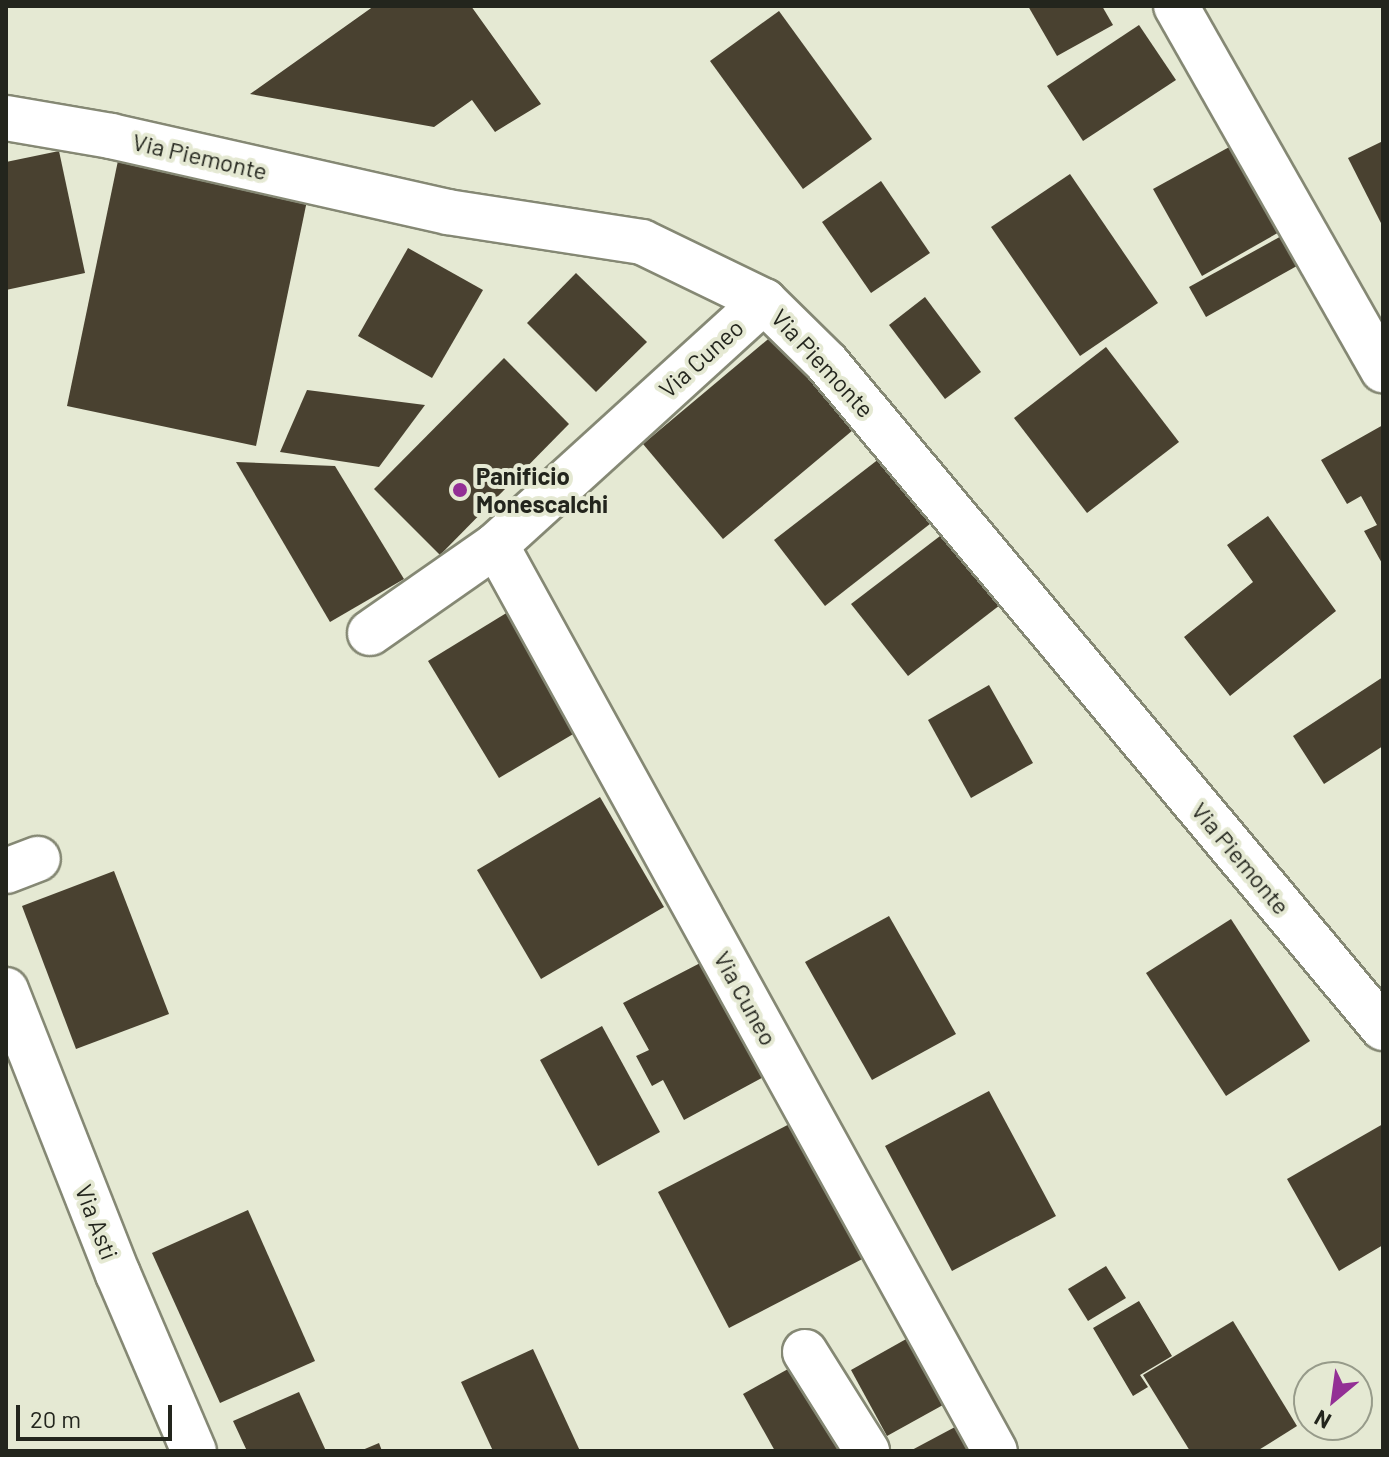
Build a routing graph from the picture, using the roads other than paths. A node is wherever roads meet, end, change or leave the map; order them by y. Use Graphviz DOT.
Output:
graph roads {
  1 [pos="1176,6"];
  2 [pos="6,118"];
  3 [pos="764,301"];
  4 [pos="1383,370"];
  5 [pos="496,545"];
  6 [pos="370,633"];
  7 [pos="6,990"];
  8 [pos="1383,1028"];
  9 [pos="805,1352"];
  10 [pos="194,1451"];
  11 [pos="867,1451"];
  12 [pos="995,1451"];
  1 -- 4 [label="street"];
  2 -- 3 [label="street, Via Piemonte"];
  3 -- 5 [label="street, Via Cuneo"];
  3 -- 8 [label="street, Via Piemonte"];
  5 -- 6 [label="street, Via Cuneo"];
  5 -- 12 [label="street, Via Cuneo"];
  7 -- 10 [label="street, Via Asti"];
  9 -- 11 [label="street"];
}
